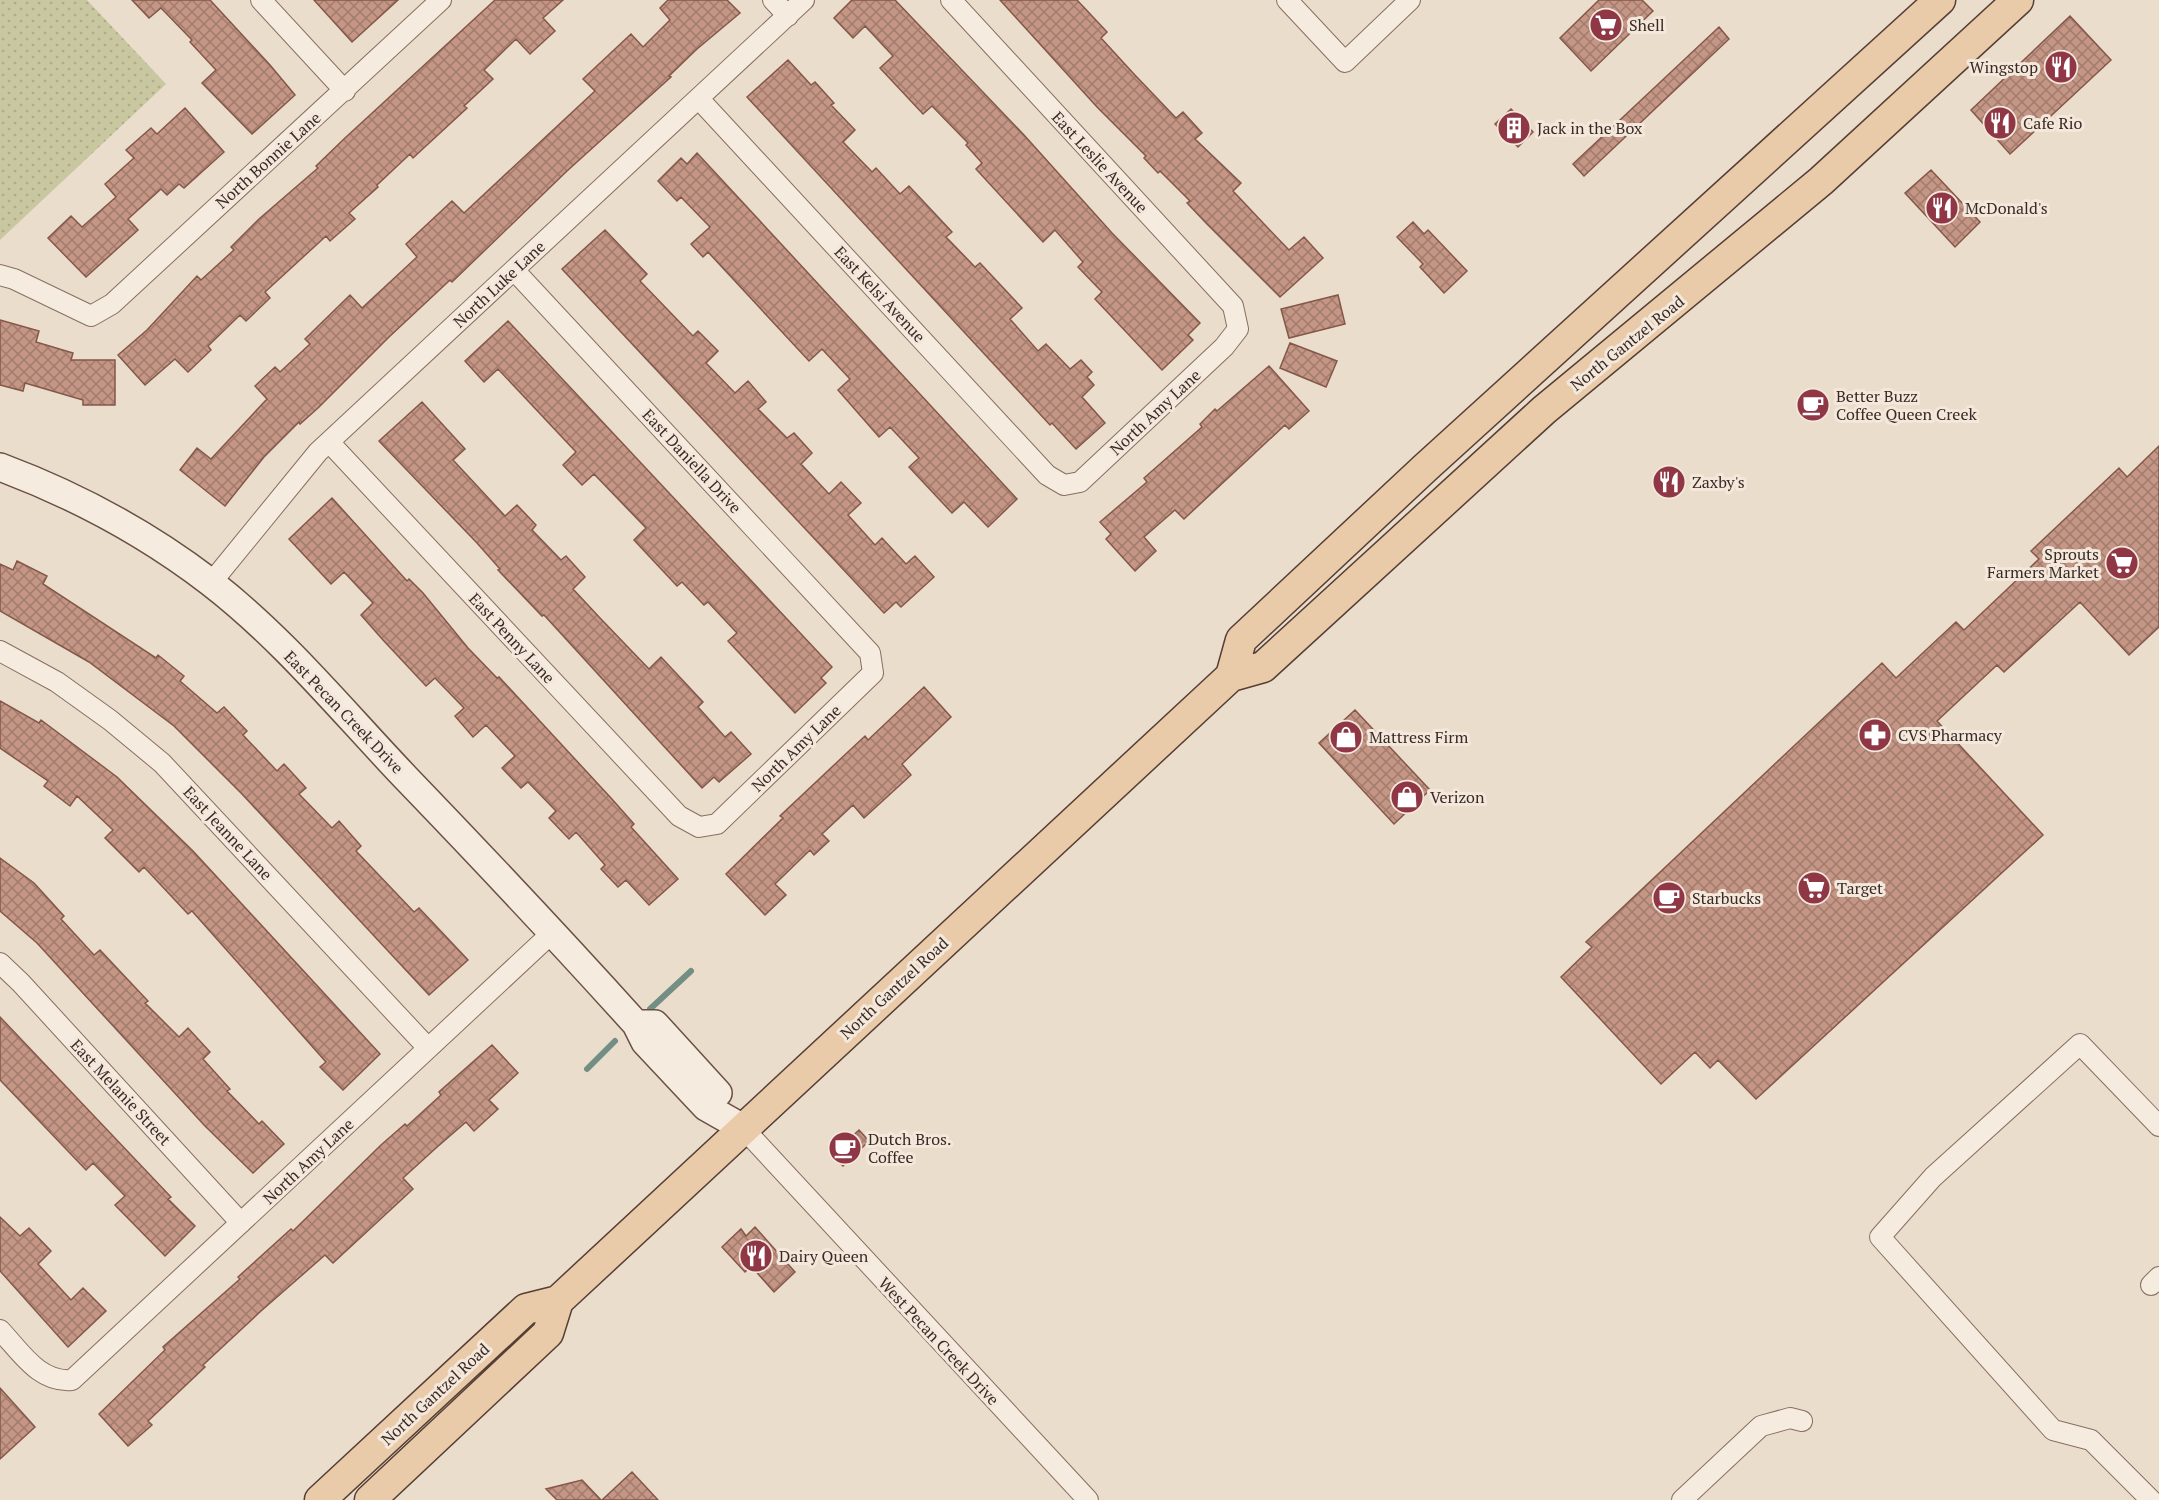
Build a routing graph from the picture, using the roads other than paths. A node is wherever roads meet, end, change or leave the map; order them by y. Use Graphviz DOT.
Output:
graph roads {
  1 [pos="261,0"];
  2 [pos="441,0"];
  3 [pos="773,0"];
  4 [pos="804,0"];
  5 [pos="951,0"];
  6 [pos="1287,0"];
  7 [pos="1410,0"];
  8 [pos="1940,0"];
  9 [pos="2019,0"];
  10 [pos="788,16"];
  11 [pos="345,91"];
  12 [pos="699,99"];
  13 [pos="514,270"];
  14 [pos="0,275"];
  15 [pos="1238,329"];
  16 [pos="328,442"];
  17 [pos="0,467"];
  18 [pos="1064,485"];
  19 [pos="211,583"];
  20 [pos="0,651"];
  21 [pos="870,653"];
  22 [pos="1231,676"];
  23 [pos="699,827"];
  24 [pos="553,932"];
  25 [pos="0,963"];
  26 [pos="428,1048"];
  27 [pos="2159,1126"];
  28 [pos="742,1128"];
  29 [pos="241,1223"];
  30 [pos="558,1301"];
  31 [pos="0,1330"];
  32 [pos="1802,1421"];
  33 [pos="355,1468"];
  34 [pos="2159,1492"];
  35 [pos="378,1498"];
  36 [pos="320,1500"];
  37 [pos="1088,1500"];
  38 [pos="1682,1500"];
  39 [pos="2152,1500"];
  1 -- 11 [label="street"];
  2 -- 11 [label="street, North Bonnie Lane"];
  3 -- 10 [label="street"];
  4 -- 10 [label="street, North Luke Lane"];
  5 -- 15 [label="street, East Leslie Avenue"];
  6 -- 7 [label="street"];
  8 -- 22 [label="main road"];
  9 -- 22 [label="main road, North Gantzel Road"];
  10 -- 12 [label="street, North Luke Lane"];
  11 -- 14 [label="street, North Bonnie Lane"];
  12 -- 13 [label="street, North Luke Lane"];
  12 -- 18 [label="street, East Kelsi Avenue"];
  13 -- 16 [label="street, North Luke Lane"];
  13 -- 21 [label="street, East Daniella Drive"];
  15 -- 18 [label="street, North Amy Lane"];
  16 -- 19 [label="street, North Luke Lane"];
  16 -- 23 [label="street, East Penny Lane"];
  17 -- 19 [label="street, East Pecan Creek Drive"];
  19 -- 24 [label="street, East Pecan Creek Drive"];
  20 -- 26 [label="street, East Jeanne Lane"];
  21 -- 23 [label="street, North Amy Lane"];
  22 -- 28 [label="main road, North Gantzel Road"];
  24 -- 26 [label="street, North Amy Lane"];
  24 -- 28 [label="street, East Pecan Creek Drive"];
  25 -- 29 [label="street, East Melanie Street"];
  26 -- 29 [label="street, North Amy Lane"];
  27 -- 39 [label="street"];
  28 -- 30 [label="main road, North Gantzel Road"];
  28 -- 37 [label="street, West Pecan Creek Drive"];
  29 -- 31 [label="street, North Amy Lane"];
  30 -- 33 [label="main road, North Gantzel Road"];
  30 -- 35 [label="main road, North Gantzel Road"];
  32 -- 38 [label="street"];
  33 -- 35 [label="street"];
  33 -- 36 [label="main road, North Gantzel Road"];
  34 -- 39 [label="street"];
}
